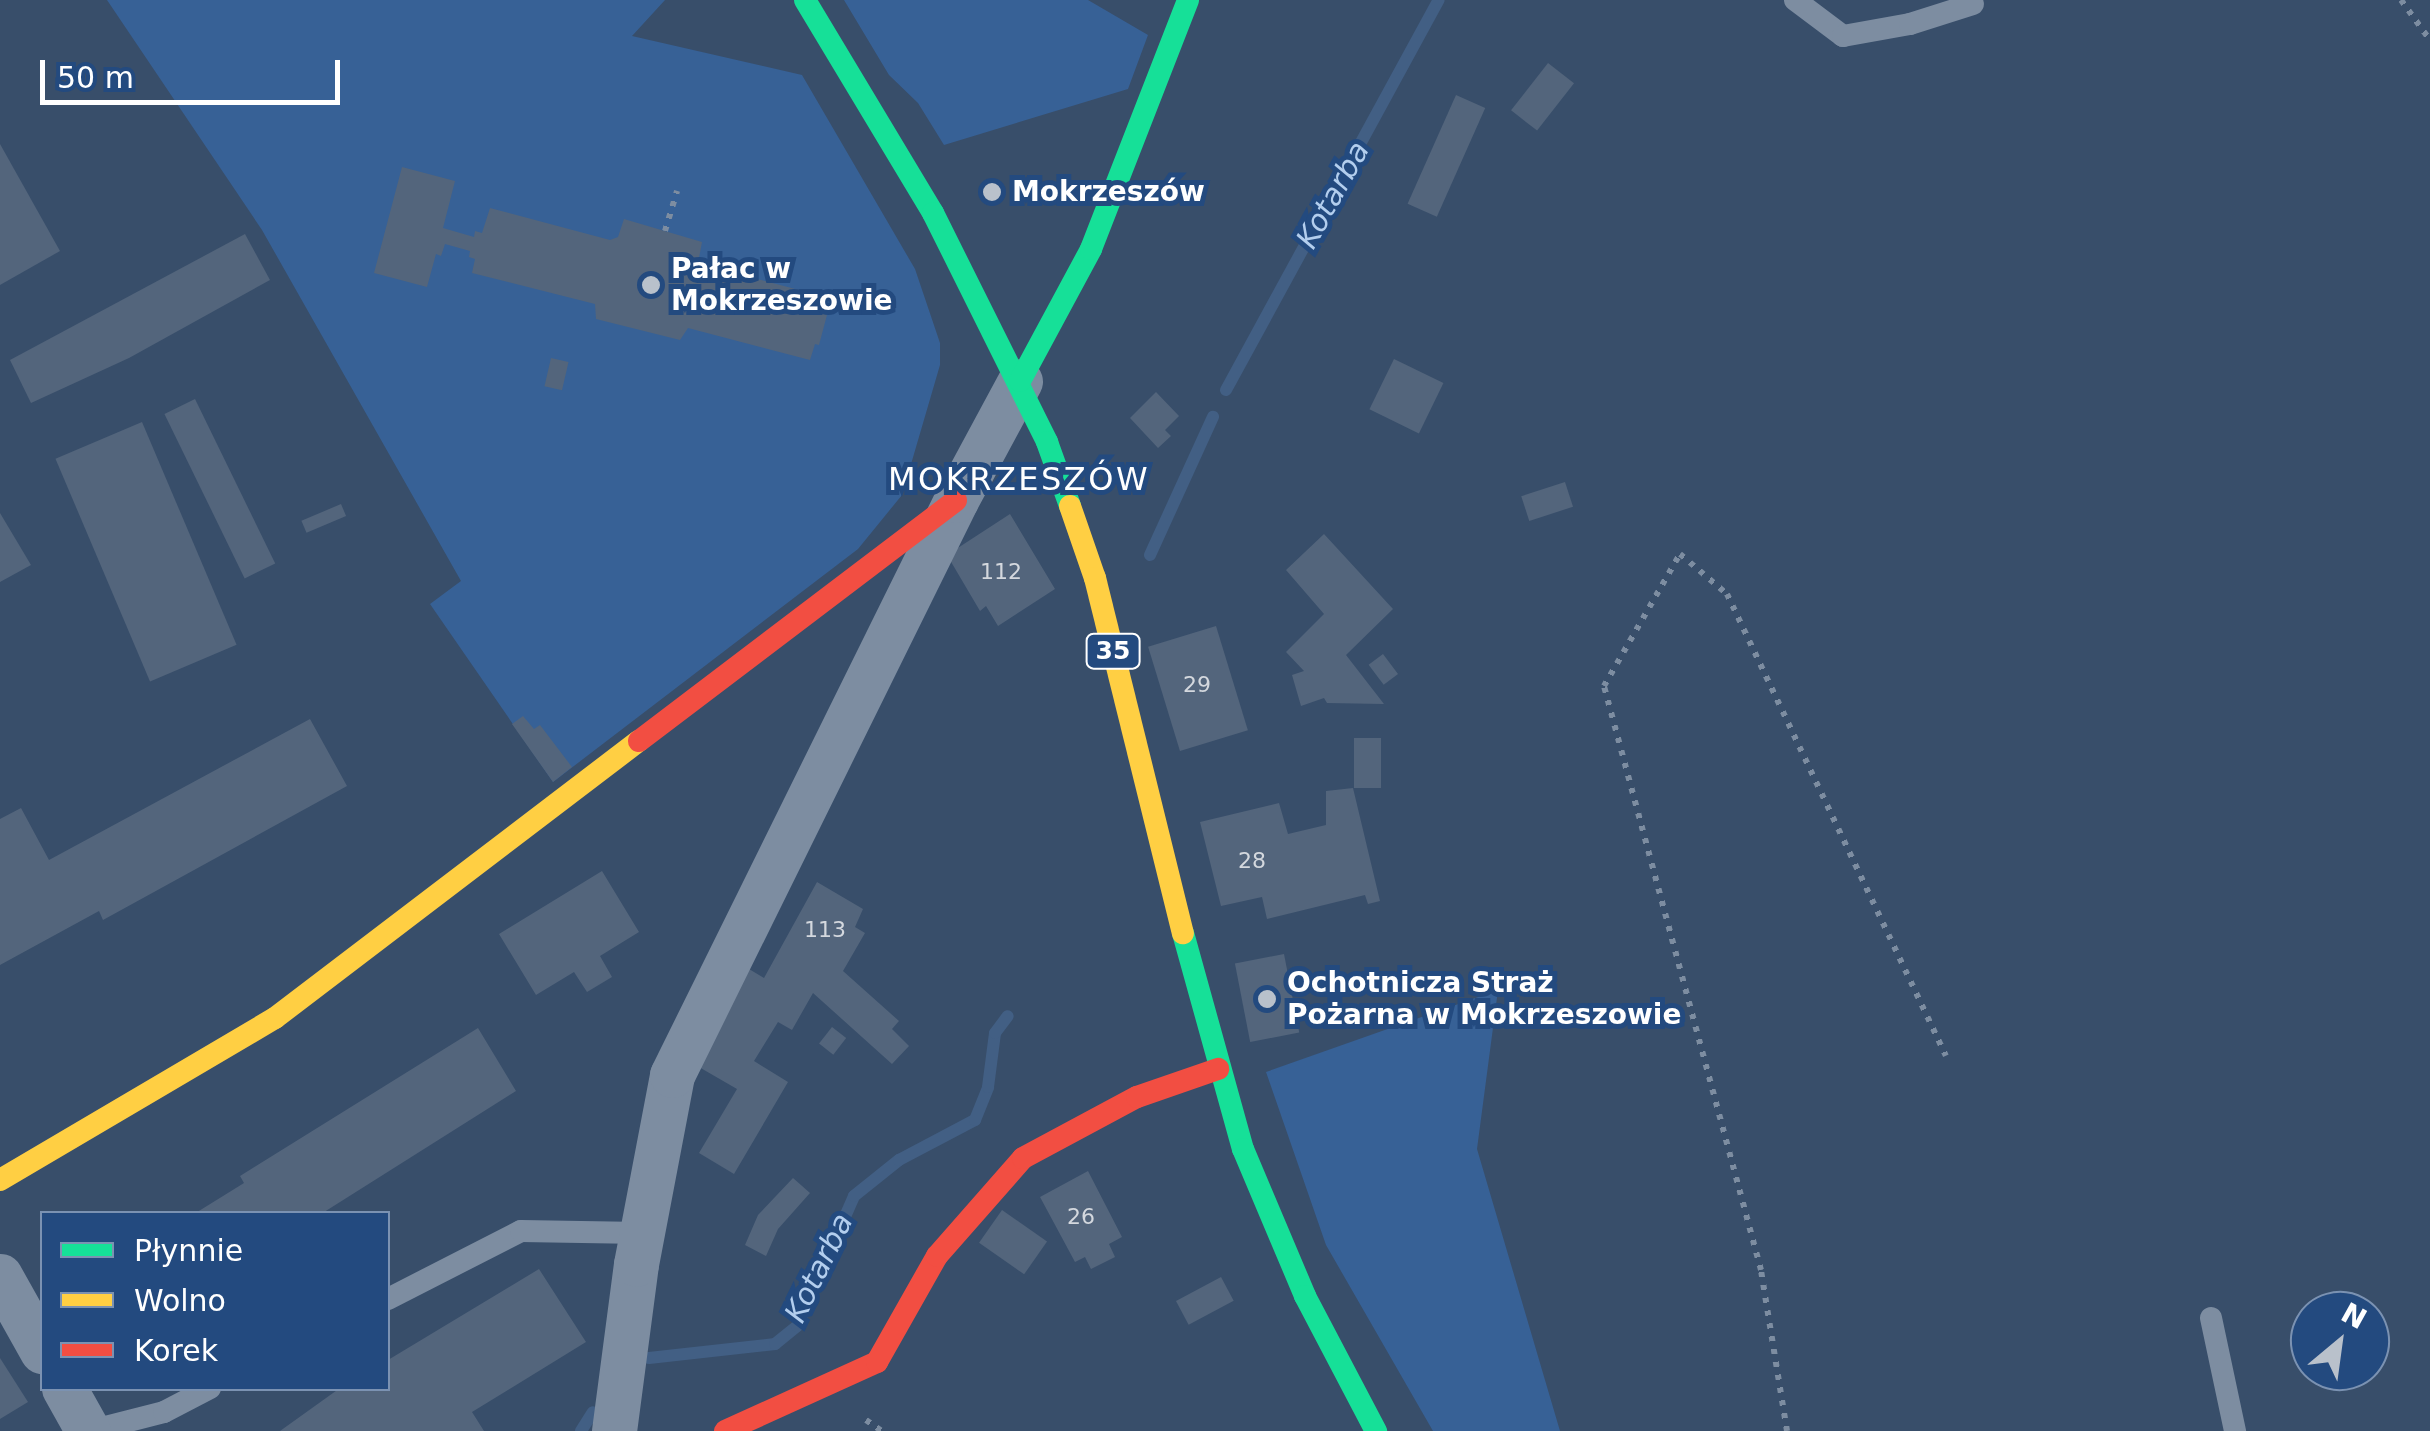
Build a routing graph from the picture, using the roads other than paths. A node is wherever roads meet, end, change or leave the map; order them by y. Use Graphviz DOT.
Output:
graph roads {
  1 [pos="805,0"];
  2 [pos="1188,0"];
  3 [pos="1795,0"];
  4 [pos="1973,4"];
  5 [pos="1020,381"];
  6 [pos="956,500"];
  7 [pos="1218,1069"];
  8 [pos="0,1180"];
  9 [pos="642,1233"];
  10 [pos="0,1276"];
  11 [pos="390,1297"];
  12 [pos="2210,1318"];
  13 [pos="40,1347"];
  14 [pos="66,1391"];
  15 [pos="204,1391"];
  16 [pos="89,1431"];
  17 [pos="614,1431"];
  18 [pos="724,1431"];
  19 [pos="1376,1431"];
  20 [pos="2235,1431"];
  1 -- 5 [label="street, 35"];
  2 -- 5 [label="street"];
  3 -- 4 [label="lane"];
  5 -- 6 [label="street"];
  5 -- 7 [label="street, 35"];
  6 -- 8 [label="street"];
  6 -- 9 [label="street"];
  7 -- 18 [label="street"];
  7 -- 19 [label="street, 35"];
  9 -- 11 [label="lane"];
  9 -- 17 [label="street"];
  10 -- 13 [label="street"];
  12 -- 20 [label="lane"];
  14 -- 16 [label="street"];
  15 -- 16 [label="lane"];
}
